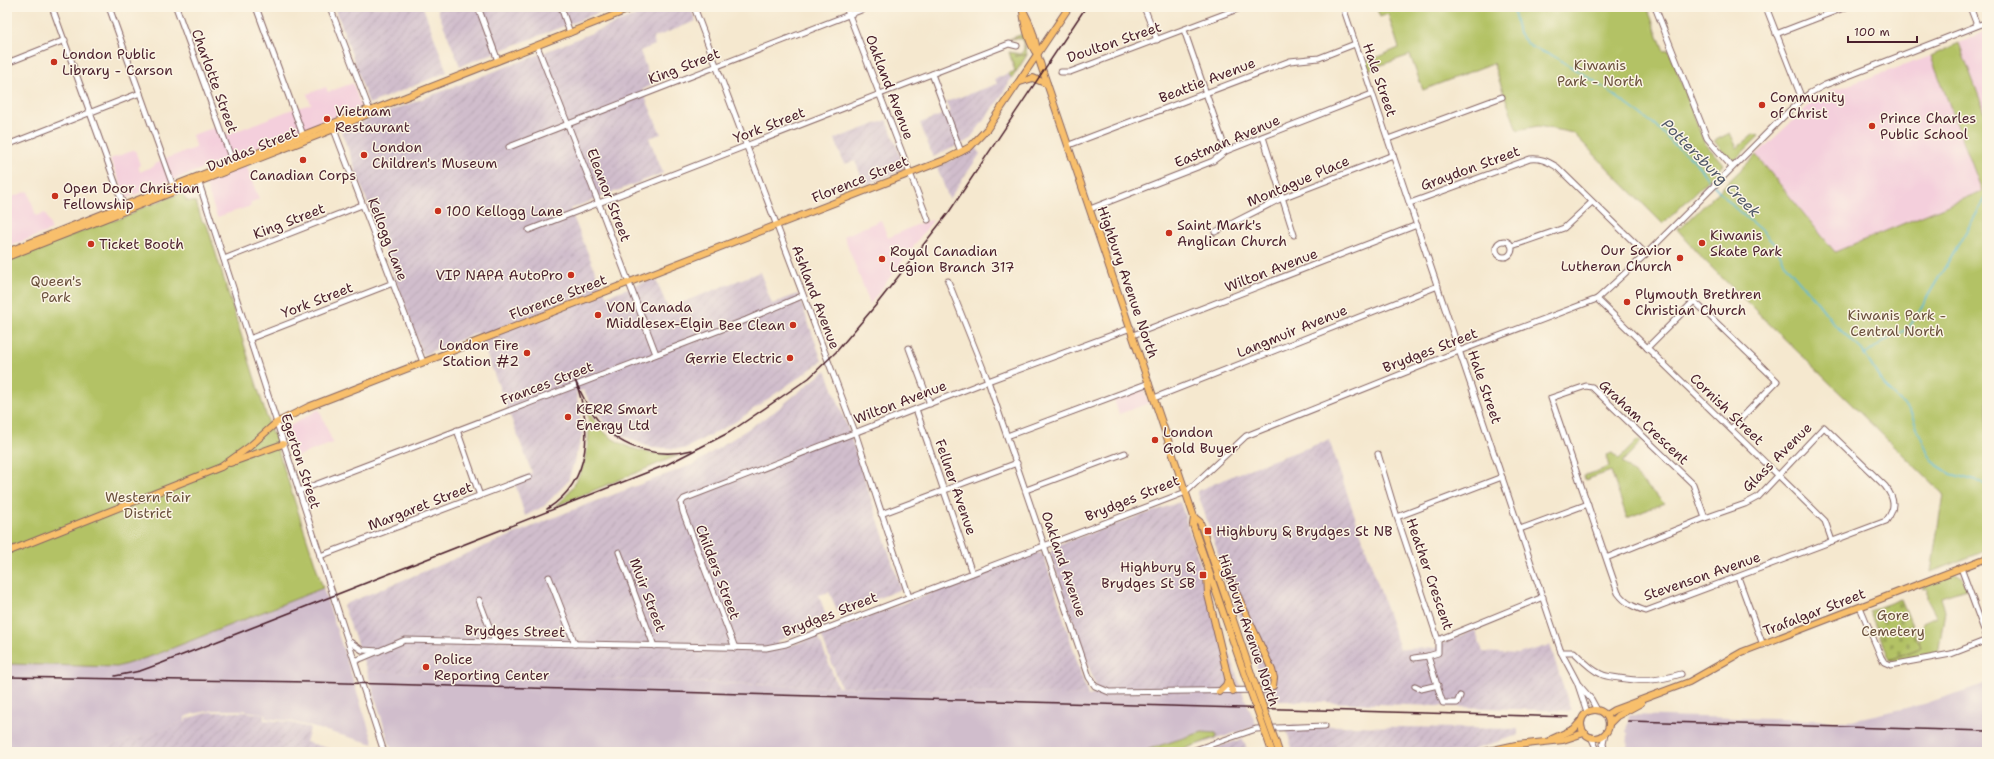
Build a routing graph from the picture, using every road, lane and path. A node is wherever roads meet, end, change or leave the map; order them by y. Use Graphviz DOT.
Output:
graph roads {
  1 [pos="52,7"];
  2 [pos="109,7"];
  3 [pos="176,7"];
  4 [pos="256,7"];
  5 [pos="330,7"];
  6 [pos="478,7"];
  7 [pos="561,7"];
  8 [pos="635,7"];
  9 [pos="694,7"];
  10 [pos="846,7"];
  11 [pos="869,7"];
  12 [pos="1070,7"];
  13 [pos="1144,7"];
  14 [pos="1243,7"];
  15 [pos="1342,7"];
  16 [pos="1655,7"];
  17 [pos="1766,7"];
  18 [pos="1846,7"];
  19 [pos="1970,7"];
  20 [pos="1023,9"];
  21 [pos="849,14"];
  22 [pos="1987,22"];
  23 [pos="1977,26"];
  24 [pos="1184,30"];
  25 [pos="570,33"];
  26 [pos="1776,34"];
  27 [pos="65,40"];
  28 [pos="1157,40"];
  29 [pos="1355,44"];
  30 [pos="537,46"];
  31 [pos="1017,46"];
  32 [pos="1037,54"];
  33 [pos="498,61"];
  34 [pos="7,63"];
  35 [pos="717,66"];
  36 [pos="1061,72"];
  37 [pos="932,74"];
  38 [pos="1020,82"];
  39 [pos="1047,84"];
  40 [pos="140,93"];
  41 [pos="1206,93"];
  42 [pos="880,94"];
  43 [pos="1372,94"];
  44 [pos="1502,96"];
  45 [pos="1802,99"];
  46 [pos="370,111"];
  47 [pos="90,112"];
  48 [pos="568,124"];
  49 [pos="333,126"];
  50 [pos="302,135"];
  51 [pos="1263,137"];
  52 [pos="1388,139"];
  53 [pos="7,145"];
  54 [pos="1069,145"];
  55 [pos="291,146"];
  56 [pos="509,147"];
  57 [pos="746,147"];
  58 [pos="1226,151"];
  59 [pos="961,152"];
  60 [pos="1393,155"];
  61 [pos="232,163"];
  62 [pos="1732,167"];
  63 [pos="910,172"];
  64 [pos="198,180"];
  65 [pos="172,183"];
  66 [pos="1282,198"];
  67 [pos="1592,202"];
  68 [pos="1410,203"];
  69 [pos="599,204"];
  70 [pos="362,205"];
  71 [pos="124,207"];
  72 [pos="1090,208"];
  73 [pos="928,220"];
  74 [pos="1417,225"];
  75 [pos="776,226"];
  76 [pos="529,230"];
  77 [pos="1215,232"];
  78 [pos="1294,235"];
  79 [pos="1512,246"];
  80 [pos="7,252"];
  81 [pos="1646,254"];
  82 [pos="7,257"];
  83 [pos="224,259"];
  84 [pos="948,281"];
  85 [pos="629,282"];
  86 [pos="393,283"];
  87 [pos="1438,286"];
  88 [pos="802,296"];
  89 [pos="1597,299"];
  90 [pos="1131,328"];
  91 [pos="1133,335"];
  92 [pos="250,339"];
  93 [pos="909,348"];
  94 [pos="1647,348"];
  95 [pos="1460,350"];
  96 [pos="656,354"];
  97 [pos="423,362"];
  98 [pos="988,381"];
  99 [pos="1149,383"];
  100 [pos="1154,398"];
  101 [pos="930,404"];
  102 [pos="1554,407"];
  103 [pos="916,409"];
  104 [pos="276,423"];
  105 [pos="1731,429"];
  106 [pos="458,430"];
  107 [pos="855,432"];
  108 [pos="1007,436"];
  109 [pos="283,444"];
  110 [pos="1125,453"];
  111 [pos="1378,454"];
  112 [pos="1017,463"];
  113 [pos="221,467"];
  114 [pos="1779,476"];
  115 [pos="529,477"];
  116 [pos="1502,477"];
  117 [pos="1026,490"];
  118 [pos="299,491"];
  119 [pos="945,491"];
  120 [pos="1186,492"];
  121 [pos="480,496"];
  122 [pos="682,504"];
  123 [pos="1588,504"];
  124 [pos="881,514"];
  125 [pos="1397,517"];
  126 [pos="1194,518"];
  127 [pos="1705,518"];
  128 [pos="1886,521"];
  129 [pos="1520,529"];
  130 [pos="1832,541"];
  131 [pos="1044,545"];
  132 [pos="7,552"];
  133 [pos="619,552"];
  134 [pos="1210,553"];
  135 [pos="320,556"];
  136 [pos="1606,558"];
  137 [pos="1987,558"];
  138 [pos="1207,566"];
  139 [pos="1961,568"];
  140 [pos="972,573"];
  141 [pos="549,577"];
  142 [pos="1738,578"];
  143 [pos="910,597"];
  144 [pos="1543,597"];
  145 [pos="479,600"];
  146 [pos="1860,607"];
  147 [pos="348,639"];
  148 [pos="1987,639"];
  149 [pos="1438,640"];
  150 [pos="495,642"];
  151 [pos="575,644"];
  152 [pos="1763,645"];
  153 [pos="654,646"];
  154 [pos="735,648"];
  155 [pos="382,651"];
  156 [pos="1561,652"];
  157 [pos="1428,656"];
  158 [pos="1414,658"];
  159 [pos="355,661"];
  160 [pos="1681,674"];
  161 [pos="1249,676"];
  162 [pos="1228,678"];
  163 [pos="1577,682"];
  164 [pos="1438,685"];
  165 [pos="1273,686"];
  166 [pos="1415,686"];
  167 [pos="1233,691"];
  168 [pos="1219,692"];
  169 [pos="1654,695"];
  170 [pos="1460,696"];
  171 [pos="1597,710"];
  172 [pos="1587,712"];
  173 [pos="1606,715"];
  174 [pos="1581,722"];
  175 [pos="1609,724"];
  176 [pos="1325,726"];
  177 [pos="1584,733"];
  178 [pos="1605,734"];
  179 [pos="1591,737"];
  180 [pos="1548,741"];
  181 [pos="384,752"];
  182 [pos="1189,752"];
  183 [pos="1272,752"];
  184 [pos="1279,752"];
  185 [pos="1484,752"];
  186 [pos="1598,752"];
  187 [pos="1605,752"];
  1 -- 27 [label="street"];
  2 -- 40 [label="street"];
  3 -- 61 [label="street, Charlotte Street"];
  4 -- 50 [label="street"];
  5 -- 46 [label="street"];
  6 -- 33 [label="street"];
  7 -- 25 [label="street"];
  8 -- 25 [label="main road, Dundas Street"];
  9 -- 35 [label="street, Ashland Avenue"];
  10 -- 21 [label="street, Oakland Avenue"];
  11 -- 21 [label="street, King Street"];
  12 -- 32 [label="main road, Florence Street"];
  13 -- 28 [label="street"];
  14 -- 24 [label="street, Doulton Street"];
  15 -- 29 [label="street, Hale Street"];
  16 -- 62 [label="street"];
  17 -- 26 [label="street"];
  18 -- 26 [label="street"];
  19 -- 23 [label="street"];
  20 -- 32 [label="main road, Highbury Avenue North"];
  21 -- 35 [label="street, King Street"];
  21 -- 42 [label="street, Oakland Avenue"];
  22 -- 23 [label="street, Brydges Street"];
  23 -- 45 [label="street, Brydges Street"];
  24 -- 28 [label="street, Doulton Street"];
  24 -- 41 [label="street"];
  25 -- 30 [label="main road, Dundas Street"];
  26 -- 45 [label="street"];
  27 -- 34 [label="street"];
  27 -- 47 [label="street"];
  28 -- 36 [label="street, Doulton Street"];
  29 -- 41 [label="street, Beattie Avenue"];
  29 -- 43 [label="street, Hale Street"];
  30 -- 33 [label="main road, Dundas Street"];
  30 -- 48 [label="street, Eleanor Street"];
  31 -- 37 [label="street, York Street"];
  32 -- 38 [label="main road, Florence Street"];
  32 -- 39 [label="main road, Highbury Avenue North"];
  33 -- 46 [label="main road, Dundas Street"];
  35 -- 48 [label="street, King Street"];
  35 -- 57 [label="street, Ashland Avenue"];
  37 -- 42 [label="street, York Street"];
  37 -- 59 [label="street"];
  38 -- 39 [label="main road"];
  38 -- 59 [label="main road, Florence Street"];
  39 -- 54 [label="main road, Highbury Avenue North"];
  40 -- 47 [label="street"];
  40 -- 65 [label="street"];
  41 -- 54 [label="street, Beattie Avenue"];
  41 -- 58 [label="street"];
  42 -- 57 [label="street, York Street"];
  42 -- 63 [label="street, Oakland Avenue"];
  43 -- 51 [label="street, Eastman Avenue"];
  43 -- 52 [label="street, Hale Street"];
  44 -- 52 [label="street"];
  45 -- 62 [label="street, Brydges Street"];
  46 -- 49 [label="main road, Dundas Street"];
  47 -- 53 [label="street"];
  47 -- 71 [label="street"];
  48 -- 56 [label="street, King Street"];
  48 -- 69 [label="street, Eleanor Street"];
  49 -- 50 [label="main road, Dundas Street"];
  49 -- 55 [label="main road, Dundas Street"];
  49 -- 70 [label="street, Kellogg Lane"];
  50 -- 55 [label="main road"];
  50 -- 61 [label="main road, Dundas Street"];
  51 -- 58 [label="street, Eastman Avenue"];
  51 -- 66 [label="street"];
  52 -- 60 [label="street, Hale Street"];
  54 -- 72 [label="main road, Highbury Avenue North"];
  55 -- 64 [label="main road, Dundas Street"];
  57 -- 69 [label="street, York Street"];
  57 -- 75 [label="street, Ashland Avenue"];
  58 -- 72 [label="street, Eastman Avenue"];
  59 -- 63 [label="main road, Florence Street"];
  60 -- 66 [label="street, Montague Place"];
  60 -- 68 [label="street, Hale Street"];
  61 -- 64 [label="main road, Dundas Street"];
  62 -- 81 [label="street, Brydges Street"];
  63 -- 73 [label="street, Oakland Avenue"];
  63 -- 75 [label="main road, Florence Street"];
  64 -- 71 [label="main road, Dundas Street"];
  64 -- 83 [label="street, Egerton Street"];
  66 -- 77 [label="street, Montague Place"];
  66 -- 78 [label="street"];
  67 -- 68 [label="street, Graydon Street"];
  67 -- 79 [label="street"];
  67 -- 81 [label="street, Graydon Street"];
  68 -- 74 [label="street, Hale Street"];
  69 -- 76 [label="street, York Street"];
  69 -- 85 [label="street, Eleanor Street"];
  70 -- 83 [label="street, King Street"];
  70 -- 86 [label="street, Kellogg Lane"];
  71 -- 80 [label="main road, Dundas Street"];
  71 -- 82 [label="main road, Dundas Street"];
  72 -- 90 [label="main road, Highbury Avenue North"];
  74 -- 87 [label="street, Hale Street"];
  74 -- 91 [label="street, Wilton Avenue"];
  75 -- 85 [label="main road, Florence Street"];
  75 -- 88 [label="street, Ashland Avenue"];
  81 -- 89 [label="street, Brydges Street"];
  83 -- 92 [label="street, Egerton Street"];
  84 -- 98 [label="street, Oakland Avenue"];
  85 -- 96 [label="street, Eleanor Street"];
  85 -- 97 [label="main road, Florence Street"];
  86 -- 92 [label="street, York Street"];
  86 -- 97 [label="street, Kellogg Lane"];
  87 -- 95 [label="street, Hale Street"];
  87 -- 100 [label="street, Langmuir Avenue"];
  88 -- 96 [label="street, Frances Street"];
  88 -- 107 [label="street, Ashland Avenue"];
  89 -- 94 [label="street, Cornish Street"];
  89 -- 95 [label="street, Brydges Street"];
  90 -- 91 [label="main road, Highbury Avenue North"];
  90 -- 98 [label="street, Wilton Avenue"];
  91 -- 99 [label="main road, Highbury Avenue North"];
  92 -- 104 [label="street, Egerton Street"];
  93 -- 101 [label="street"];
  94 -- 105 [label="street, Cornish Street"];
  94 -- 105 [label="street"];
  95 -- 116 [label="street, Hale Street"];
  95 -- 120 [label="street, Brydges Street"];
  96 -- 106 [label="street, Frances Street"];
  97 -- 104 [label="main road, Florence Street"];
  98 -- 101 [label="street, Wilton Avenue"];
  98 -- 108 [label="street, Oakland Avenue"];
  99 -- 100 [label="main road, Highbury Avenue North"];
  99 -- 108 [label="street"];
  100 -- 120 [label="main road, Highbury Avenue North"];
  101 -- 103 [label="street, Wilton Avenue"];
  102 -- 123 [label="street, Stevenson Avenue"];
  102 -- 127 [label="street, Graham Crescent"];
  103 -- 107 [label="street, Wilton Avenue"];
  103 -- 119 [label="street, Fellner Avenue"];
  104 -- 109 [label="street, Egerton Street"];
  104 -- 113 [label="main road, Florence Street"];
  105 -- 114 [label="street, Cornish Street"];
  106 -- 118 [label="street, Frances Street"];
  106 -- 121 [label="street"];
  107 -- 122 [label="street, Wilton Avenue"];
  107 -- 124 [label="street, Ashland Avenue"];
  108 -- 112 [label="street, Oakland Avenue"];
  109 -- 113 [label="main road"];
  109 -- 118 [label="street, Egerton Street"];
  110 -- 117 [label="street"];
  111 -- 125 [label="street"];
  112 -- 117 [label="street, Oakland Avenue"];
  112 -- 119 [label="street"];
  113 -- 132 [label="main road, Florence Street"];
  114 -- 127 [label="street, Glass Avenue"];
  114 -- 128 [label="street, Glass Avenue"];
  114 -- 130 [label="street, Cornish Street"];
  115 -- 121 [label="street, Margaret Street"];
  116 -- 125 [label="street, Heather Crescent"];
  116 -- 129 [label="street, Hale Street"];
  117 -- 131 [label="street, Oakland Avenue"];
  118 -- 135 [label="street, Egerton Street"];
  119 -- 124 [label="street"];
  119 -- 140 [label="street, Fellner Avenue"];
  120 -- 126 [label="main road, Highbury Avenue North"];
  120 -- 131 [label="street, Brydges Street"];
  121 -- 135 [label="street, Margaret Street"];
  122 -- 154 [label="street, Childers Street"];
  123 -- 129 [label="street"];
  123 -- 136 [label="street, Stevenson Avenue"];
  124 -- 143 [label="street, Ashland Avenue"];
  125 -- 149 [label="street, Heather Crescent"];
  126 -- 134 [label="main road, Highbury Avenue North"];
  126 -- 138 [label="main road, Highbury Avenue North"];
  127 -- 136 [label="street, Glass Avenue"];
  128 -- 130 [label="street, Stevenson Avenue"];
  129 -- 144 [label="street, Hale Street"];
  130 -- 142 [label="street, Stevenson Avenue"];
  131 -- 140 [label="street, Brydges Street"];
  131 -- 168 [label="street, Oakland Avenue"];
  133 -- 153 [label="street, Muir Street"];
  134 -- 161 [label="main road, Highbury Avenue North"];
  134 -- 165 [label="main road"];
  135 -- 147 [label="street, Egerton Street"];
  136 -- 142 [label="street, Stevenson Avenue"];
  137 -- 139 [label="main road, Trafalgar Street"];
  138 -- 161 [label="main road, Highbury Avenue North"];
  138 -- 162 [label="main road"];
  139 -- 146 [label="main road, Trafalgar Street"];
  139 -- 148 [label="street"];
  140 -- 143 [label="street, Brydges Street"];
  141 -- 151 [label="street"];
  142 -- 152 [label="street, Stevenson Avenue"];
  143 -- 154 [label="street, Brydges Street"];
  144 -- 149 [label="street, Heather Crescent"];
  144 -- 156 [label="street, Hale Street"];
  145 -- 150 [label="street"];
  146 -- 148 [label="street"];
  146 -- 152 [label="main road, Trafalgar Street"];
  147 -- 155 [label="street"];
  147 -- 159 [label="street, Egerton Street"];
  149 -- 157 [label="street"];
  150 -- 151 [label="street, Brydges Street"];
  150 -- 155 [label="street, Brydges Street"];
  151 -- 153 [label="street, Brydges Street"];
  152 -- 169 [label="main road, Trafalgar Street"];
  153 -- 154 [label="street, Brydges Street"];
  155 -- 159 [label="street, Brydges Street"];
  156 -- 160 [label="street"];
  156 -- 163 [label="street, Hale Street"];
  157 -- 158 [label="street"];
  157 -- 164 [label="street"];
  159 -- 181 [label="street, Egerton Street"];
  161 -- 183 [label="main road, Highbury Avenue North, bridge"];
  161 -- 184 [label="main road, Highbury Avenue North, bridge"];
  162 -- 167 [label="main road"];
  162 -- 168 [label="main road"];
  163 -- 171 [label="street, Hale Street"];
  163 -- 172 [label="street, Hale Street"];
  164 -- 166 [label="street"];
  164 -- 170 [label="street"];
  165 -- 167 [label="street, Oakland Avenue"];
  167 -- 168 [label="street, Oakland Avenue"];
  169 -- 173 [label="main road, Trafalgar Street"];
  169 -- 175 [label="main road, Trafalgar Street"];
  171 -- 172 [label="main road"];
  171 -- 173 [label="main road"];
  172 -- 174 [label="main road"];
  173 -- 175 [label="main road"];
  174 -- 177 [label="main road"];
  174 -- 180 [label="main road"];
  175 -- 178 [label="main road"];
  176 -- 182 [label="street"];
  177 -- 179 [label="main road"];
  177 -- 180 [label="main road"];
  178 -- 179 [label="main road"];
  178 -- 187 [label="street"];
  179 -- 186 [label="street"];
  180 -- 185 [label="main road"];
}
